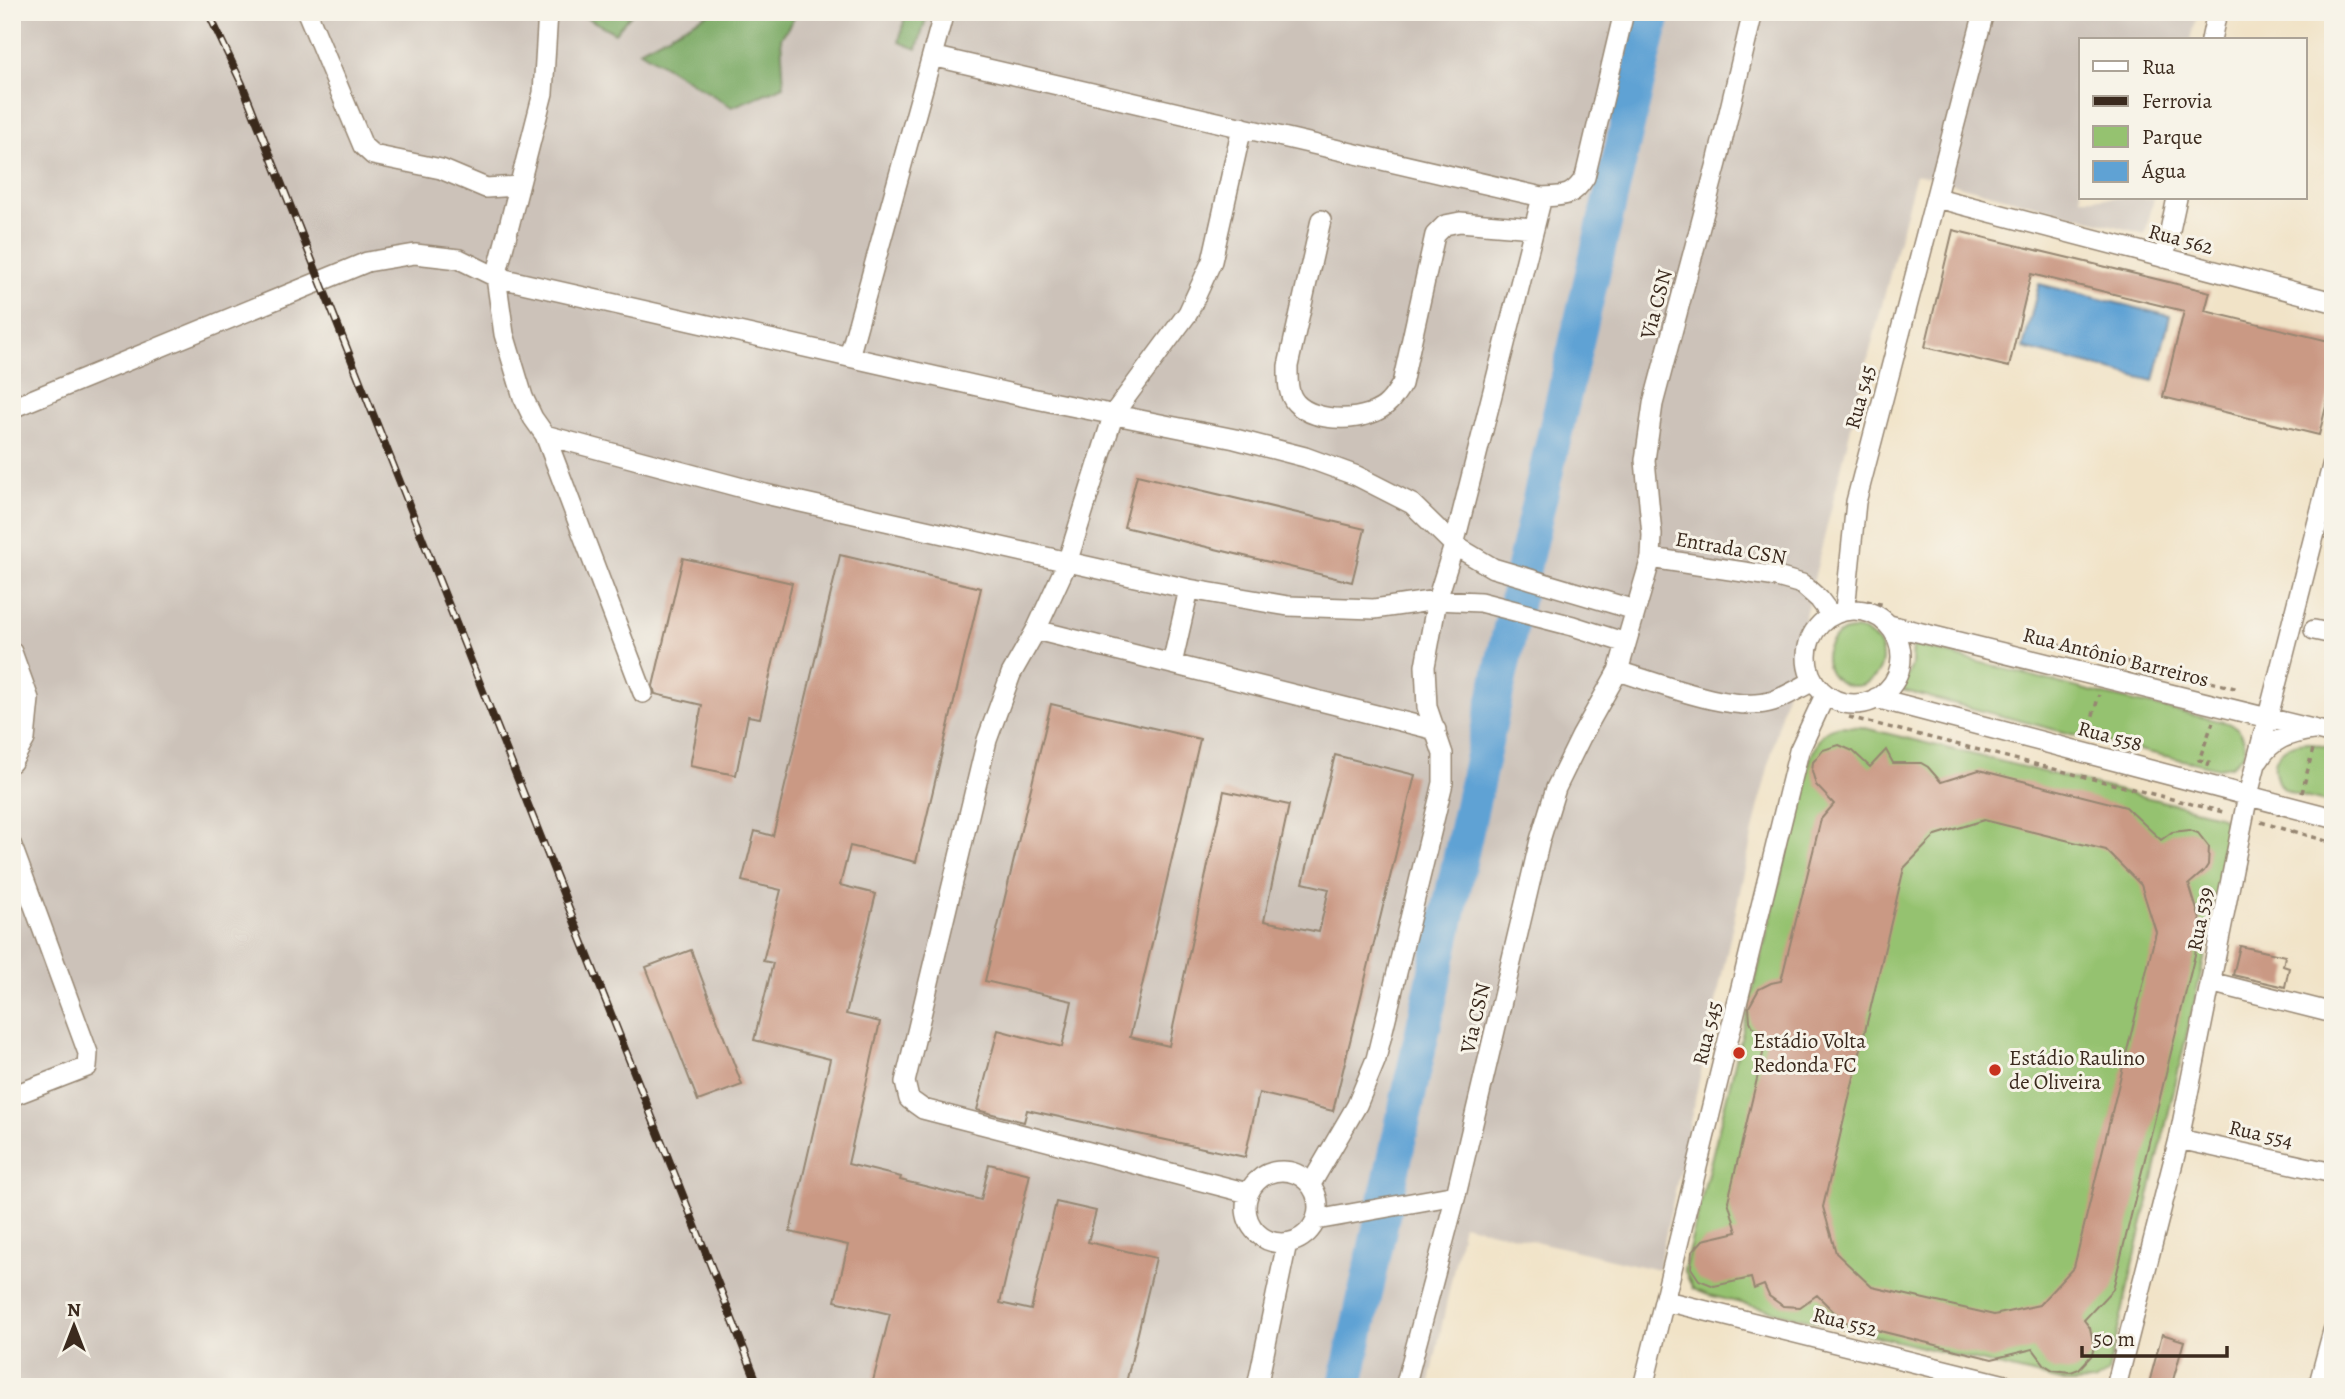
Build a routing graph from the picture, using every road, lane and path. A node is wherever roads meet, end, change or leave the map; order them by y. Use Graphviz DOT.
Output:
graph roads {
  1 [pos="307,12"];
  2 [pos="548,12"];
  3 [pos="944,12"];
  4 [pos="1624,12"];
  5 [pos="1753,12"];
  6 [pos="1984,12"];
  7 [pos="2217,12"];
  8 [pos="2211,38"];
  9 [pos="932,56"];
  10 [pos="1242,127"];
  11 [pos="519,187"];
  12 [pos="1542,197"];
  13 [pos="1937,198"];
  14 [pos="2177,200"];
  15 [pos="1321,220"];
  16 [pos="1534,228"];
  17 [pos="2164,258"];
  18 [pos="496,276"];
  19 [pos="2333,302"];
  20 [pos="849,357"];
  21 [pos="12,408"];
  22 [pos="1114,413"];
  23 [pos="545,435"];
  24 [pos="2333,462"];
  25 [pos="1454,545"];
  26 [pos="1651,558"];
  27 [pos="1067,563"];
  28 [pos="1189,589"];
  29 [pos="1437,600"];
  30 [pos="1635,610"];
  31 [pos="1838,613"];
  32 [pos="1889,625"];
  33 [pos="1036,630"];
  34 [pos="1626,643"];
  35 [pos="12,652"];
  36 [pos="1172,664"];
  37 [pos="1618,671"];
  38 [pos="2226,686"];
  39 [pos="1819,688"];
  40 [pos="643,693"];
  41 [pos="2100,693"];
  42 [pos="1876,698"];
  43 [pos="2220,705"];
  44 [pos="1849,717"];
  45 [pos="2266,717"];
  46 [pos="1436,730"];
  47 [pos="2325,732"];
  48 [pos="2087,737"];
  49 [pos="12,762"];
  50 [pos="2208,766"];
  51 [pos="2255,766"];
  52 [pos="2248,795"];
  53 [pos="2299,809"];
  54 [pos="2244,817"];
  55 [pos="2333,818"];
  56 [pos="2293,832"];
  57 [pos="2333,843"];
  58 [pos="12,846"];
  59 [pos="2210,982"];
  60 [pos="2333,1013"];
  61 [pos="12,1096"];
  62 [pos="2179,1139"];
  63 [pos="2333,1173"];
  64 [pos="1311,1184"];
  65 [pos="1248,1193"];
  66 [pos="1456,1195"];
  67 [pos="1316,1220"];
  68 [pos="1287,1243"];
  69 [pos="1666,1301"];
  70 [pos="2333,1331"];
  71 [pos="1407,1377"];
  72 [pos="1990,1384"];
  73 [pos="1257,1387"];
  74 [pos="1643,1387"];
  75 [pos="2013,1387"];
  76 [pos="2116,1387"];
  77 [pos="2318,1387"];
  1 -- 11 [label="street"];
  2 -- 11 [label="street"];
  3 -- 9 [label="street"];
  4 -- 12 [label="street"];
  5 -- 26 [label="street, Via CSN"];
  6 -- 13 [label="street, Rua 545"];
  7 -- 8 [label="street"];
  9 -- 10 [label="street"];
  9 -- 20 [label="street"];
  10 -- 12 [label="street"];
  10 -- 22 [label="street"];
  11 -- 18 [label="street"];
  12 -- 16 [label="street"];
  13 -- 17 [label="street, Rua 562"];
  13 -- 31 [label="street, Rua 545"];
  14 -- 17 [label="street"];
  15 -- 16 [label="street"];
  16 -- 25 [label="street"];
  17 -- 19 [label="street, Rua 562"];
  18 -- 20 [label="street"];
  18 -- 21 [label="street"];
  18 -- 23 [label="street"];
  20 -- 22 [label="street"];
  22 -- 25 [label="street"];
  22 -- 27 [label="street"];
  23 -- 27 [label="street"];
  23 -- 40 [label="street"];
  24 -- 45 [label="street, Rua 539"];
  25 -- 29 [label="street"];
  25 -- 30 [label="street"];
  26 -- 30 [label="street, Via CSN"];
  26 -- 31 [label="street, Entrada CSN"];
  27 -- 28 [label="street"];
  27 -- 33 [label="street"];
  28 -- 29 [label="street"];
  28 -- 36 [label="street"];
  29 -- 34 [label="street"];
  29 -- 46 [label="street"];
  30 -- 34 [label="street, Via CSN"];
  31 -- 32 [label="street"];
  31 -- 39 [label="street"];
  32 -- 42 [label="street"];
  32 -- 43 [label="street, Rua Antônio Barreiros"];
  33 -- 36 [label="street"];
  33 -- 65 [label="street"];
  34 -- 37 [label="street, Via CSN"];
  35 -- 49 [label="street"];
  36 -- 46 [label="street"];
  37 -- 39 [label="street"];
  37 -- 66 [label="street, Via CSN"];
  38 -- 43 [label="path"];
  39 -- 42 [label="street"];
  39 -- 69 [label="street, Rua 545"];
  41 -- 48 [label="path"];
  42 -- 52 [label="street, Rua 558"];
  43 -- 45 [label="street, Rua Antônio Barreiros"];
  43 -- 50 [label="path"];
  44 -- 54 [label="path"];
  45 -- 47 [label="street, Rua Antônio Barreiros"];
  45 -- 51 [label="street, Rua 539"];
  46 -- 64 [label="street"];
  47 -- 51 [label="street"];
  47 -- 53 [label="path"];
  51 -- 52 [label="street, Rua 539"];
  52 -- 53 [label="street, Rua 558"];
  52 -- 54 [label="street, Rua 539"];
  53 -- 55 [label="street, Rua 558"];
  53 -- 56 [label="path"];
  54 -- 56 [label="path"];
  54 -- 59 [label="street, Rua 539"];
  56 -- 57 [label="path"];
  58 -- 61 [label="street"];
  59 -- 60 [label="street"];
  59 -- 62 [label="street, Rua 539"];
  62 -- 63 [label="street, Rua 554"];
  62 -- 76 [label="street, Rua 539"];
  64 -- 65 [label="street"];
  64 -- 67 [label="street"];
  65 -- 68 [label="street"];
  66 -- 67 [label="street"];
  66 -- 71 [label="street, Via CSN"];
  67 -- 68 [label="street"];
  68 -- 73 [label="street"];
  69 -- 72 [label="street, Rua 552"];
  69 -- 74 [label="street, Rua 545"];
  70 -- 77 [label="street"];
  72 -- 75 [label="street, Rua 552"];
}
